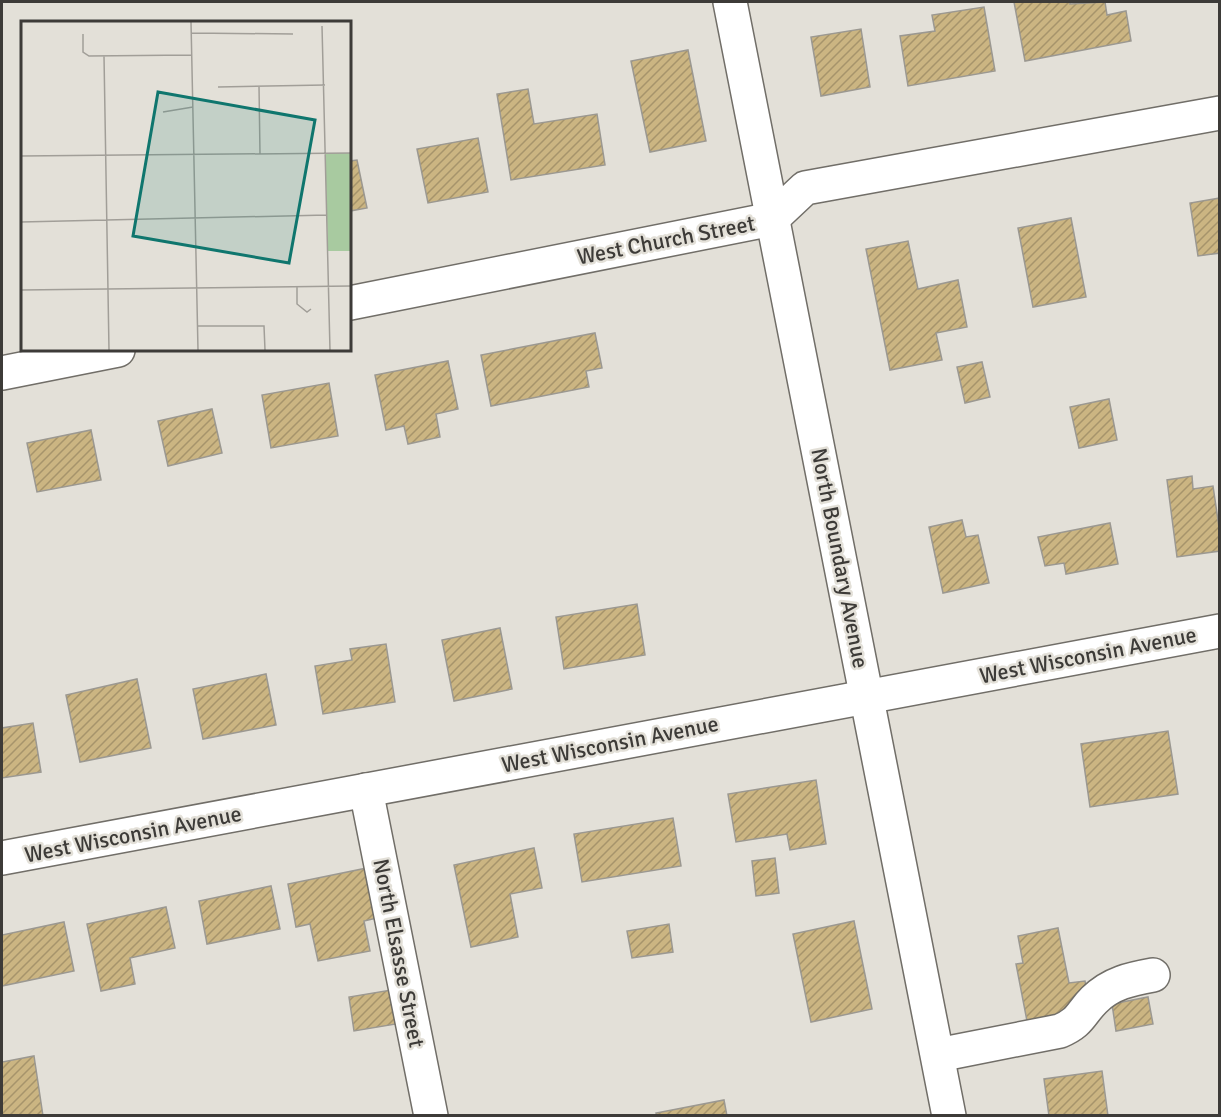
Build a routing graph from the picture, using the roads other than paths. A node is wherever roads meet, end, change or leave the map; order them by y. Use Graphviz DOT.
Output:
graph roads {
  1 [pos="730,2"];
  2 [pos="1220,113"];
  3 [pos="772,219"];
  4 [pos="351,303"];
  5 [pos="113,351"];
  6 [pos="2,373"];
  7 [pos="1220,631"];
  8 [pos="868,696"];
  9 [pos="366,790"];
  10 [pos="2,858"];
  11 [pos="1153,975"];
  12 [pos="938,1055"];
  13 [pos="431,1116"];
  14 [pos="950,1116"];
  1 -- 3 [label="street, North Boundary Avenue"];
  2 -- 3 [label="street, West Church Street"];
  3 -- 4 [label="street, West Church Street"];
  3 -- 8 [label="street, North Boundary Avenue"];
  5 -- 6 [label="street"];
  7 -- 8 [label="street, West Wisconsin Avenue"];
  8 -- 9 [label="street, West Wisconsin Avenue"];
  8 -- 12 [label="street, North Boundary Avenue"];
  9 -- 10 [label="street, West Wisconsin Avenue"];
  9 -- 13 [label="street, North Elsasse Street"];
  11 -- 12 [label="street"];
  12 -- 14 [label="street, North Boundary Avenue"];
}
